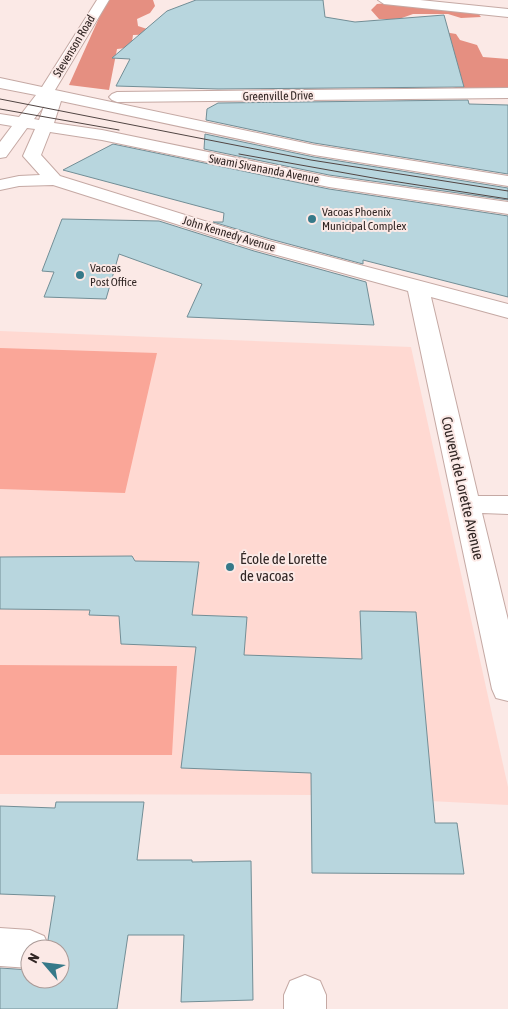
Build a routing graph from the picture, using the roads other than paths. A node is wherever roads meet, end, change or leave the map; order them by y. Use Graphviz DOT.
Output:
graph roads {
  1 [pos="103,0"];
  2 [pos="384,0"];
  3 [pos="508,12"];
  4 [pos="0,83"];
  5 [pos="49,91"];
  6 [pos="508,93"];
  7 [pos="0,119"];
  8 [pos="21,124"];
  9 [pos="44,126"];
  10 [pos="102,135"];
  11 [pos="34,149"];
  12 [pos="0,153"];
  13 [pos="54,180"];
  14 [pos="508,181"];
  15 [pos="0,185"];
  16 [pos="508,208"];
  17 [pos="418,287"];
  18 [pos="508,311"];
  19 [pos="466,504"];
  20 [pos="508,505"];
  21 [pos="506,676"];
  22 [pos="0,947"];
  23 [pos="20,948"];
  1 -- 5 [label="street, Stevenson Road"];
  2 -- 3 [label="street"];
  4 -- 5 [label="street"];
  5 -- 6 [label="street, Greenville Drive"];
  5 -- 8 [label="street"];
  5 -- 9 [label="street"];
  5 -- 14 [label="street, Swami Sivananda Avenue"];
  7 -- 8 [label="street, Swami Sivananda Avenue"];
  8 -- 9 [label="street, Swami Sivananda Avenue"];
  8 -- 12 [label="street"];
  9 -- 10 [label="street, Swami Sivananda Avenue"];
  9 -- 11 [label="street"];
  10 -- 11 [label="street"];
  10 -- 16 [label="street, Swami Sivananda Avenue"];
  11 -- 13 [label="street"];
  13 -- 15 [label="street"];
  13 -- 17 [label="street, John Kennedy Avenue"];
  17 -- 18 [label="street, John Kennedy Avenue"];
  17 -- 19 [label="street, Couvent de Lorette Avenue"];
  19 -- 20 [label="street"];
  19 -- 21 [label="street, Couvent de Lorette Avenue"];
  22 -- 23 [label="street"];
}
